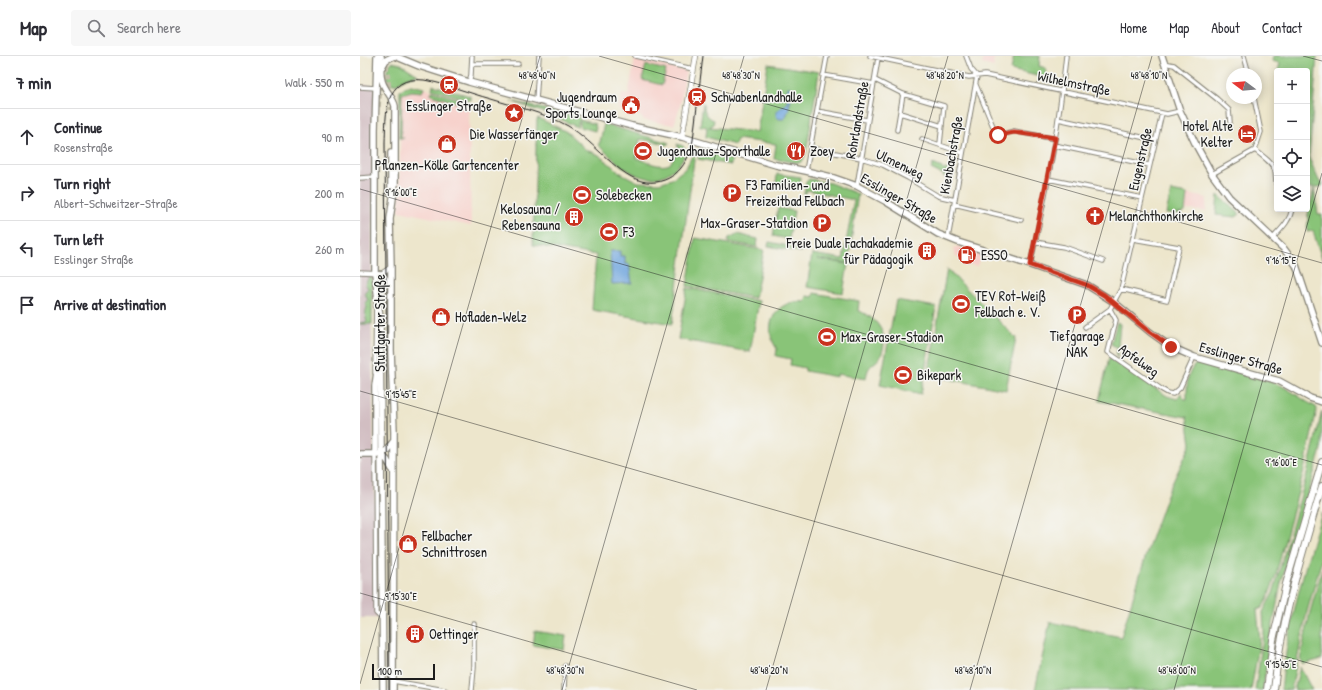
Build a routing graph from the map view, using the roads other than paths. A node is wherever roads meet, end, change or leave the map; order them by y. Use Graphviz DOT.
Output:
graph roads {
  1 [pos="377,56"];
  2 [pos="380,56"];
  3 [pos="395,56"];
  4 [pos="472,56"];
  5 [pos="540,56"];
  6 [pos="634,56"];
  7 [pos="696,56"];
  8 [pos="827,56"];
  9 [pos="870,56"];
  10 [pos="966,56"];
  11 [pos="1066,56"];
  12 [pos="1162,56"];
  13 [pos="1244,56"];
  14 [pos="407,58"];
  15 [pos="878,58"];
  16 [pos="1164,63"];
  17 [pos="472,64"];
  18 [pos="518,64"];
  19 [pos="1247,68"];
  20 [pos="381,69"];
  21 [pos="693,69"];
  22 [pos="823,75"];
  23 [pos="977,76"];
  24 [pos="469,82"];
  25 [pos="874,82"];
  26 [pos="976,84"];
  27 [pos="360,87"];
  28 [pos="376,88"];
  29 [pos="388,92"];
  30 [pos="1063,92"];
  31 [pos="903,94"];
  32 [pos="376,98"];
  33 [pos="536,100"];
  34 [pos="1255,104"];
  35 [pos="378,107"];
  36 [pos="391,110"];
  37 [pos="817,111"];
  38 [pos="1180,111"];
  39 [pos="900,113"];
  40 [pos="1162,113"];
  41 [pos="1058,119"];
  42 [pos="867,120"];
  43 [pos="1230,122"];
  44 [pos="942,126"];
  45 [pos="897,130"];
  46 [pos="682,137"];
  47 [pos="1055,138"];
  48 [pos="922,139"];
  49 [pos="1155,140"];
  50 [pos="940,144"];
  51 [pos="1054,144"];
  52 [pos="810,148"];
  53 [pos="1255,150"];
  54 [pos="963,153"];
  55 [pos="861,158"];
  56 [pos="1150,165"];
  57 [pos="806,171"];
  58 [pos="1212,174"];
  59 [pos="1275,176"];
  60 [pos="375,177"];
  61 [pos="360,178"];
  62 [pos="1048,179"];
  63 [pos="857,186"];
  64 [pos="1142,198"];
  65 [pos="955,202"];
  66 [pos="1292,212"];
  67 [pos="376,218"];
  68 [pos="390,219"];
  69 [pos="1021,220"];
  70 [pos="948,238"];
  71 [pos="1273,238"];
  72 [pos="1132,239"];
  73 [pos="1035,242"];
  74 [pos="1103,260"];
  75 [pos="1030,265"];
  76 [pos="391,267"];
  77 [pos="360,272"];
  78 [pos="384,272"];
  79 [pos="375,273"];
  80 [pos="391,284"];
  81 [pos="376,285"];
  82 [pos="1121,289"];
  83 [pos="1114,302"];
  84 [pos="1110,309"];
  85 [pos="1085,327"];
  86 [pos="1322,343"];
  87 [pos="380,351"];
  88 [pos="1194,357"];
  89 [pos="375,386"];
  90 [pos="1322,402"];
  91 [pos="393,442"];
  92 [pos="360,454"];
  93 [pos="378,454"];
  94 [pos="1322,462"];
  95 [pos="393,471"];
  96 [pos="1322,486"];
  97 [pos="474,624"];
  98 [pos="565,666"];
  99 [pos="393,681"];
  100 [pos="383,690"];
  101 [pos="393,690"];
  102 [pos="445,690"];
  103 [pos="472,690"];
  104 [pos="564,690"];
  105 [pos="1267,690"];
  106 [pos="1274,690"];
  1 -- 28 [label="main road, Stuttgarter Straße"];
  2 -- 20 [label="main road, Stuttgarter Straße"];
  3 -- 14 [label="main road, Esslinger Straße"];
  3 -- 20 [label="main road"];
  4 -- 17 [label="street"];
  5 -- 33 [label="street"];
  6 -- 21 [label="street"];
  7 -- 21 [label="street"];
  8 -- 22 [label="street"];
  9 -- 15 [label="street, Wilhelmstraße"];
  10 -- 23 [label="street"];
  11 -- 30 [label="street"];
  12 -- 16 [label="main road"];
  13 -- 19 [label="street"];
  14 -- 24 [label="main road, Esslinger Straße"];
  15 -- 23 [label="street, Wilhelmstraße"];
  15 -- 25 [label="street, Rohrlandstraße"];
  16 -- 38 [label="main road"];
  16 -- 43 [label="street"];
  17 -- 18 [label="street"];
  17 -- 24 [label="street"];
  20 -- 29 [label="main road, Stuttgarter Straße"];
  21 -- 46 [label="street"];
  22 -- 25 [label="street"];
  22 -- 37 [label="street"];
  23 -- 26 [label="street, Kienbachstraße"];
  23 -- 30 [label="street, Wilhelmstraße"];
  24 -- 33 [label="main road, Esslinger Straße"];
  25 -- 31 [label="street"];
  25 -- 42 [label="street, Rohrlandstraße"];
  26 -- 47 [label="street"];
  26 -- 54 [label="street, Kienbachstraße"];
  27 -- 28 [label="street"];
  28 -- 29 [label="main road"];
  28 -- 32 [label="main road, Stuttgarter Straße"];
  29 -- 32 [label="main road"];
  29 -- 68 [label="main road, Stuttgarter Straße"];
  30 -- 40 [label="street, Wilhelmstraße"];
  30 -- 41 [label="street"];
  31 -- 39 [label="street"];
  31 -- 44 [label="street"];
  32 -- 60 [label="main road, Stuttgarter Straße"];
  33 -- 46 [label="main road, Esslinger Straße"];
  34 -- 53 [label="street"];
  35 -- 67 [label="main road"];
  36 -- 68 [label="main road"];
  37 -- 42 [label="street"];
  37 -- 52 [label="street"];
  38 -- 40 [label="street, Wilhelmstraße"];
  38 -- 58 [label="main road"];
  39 -- 44 [label="street"];
  39 -- 45 [label="street"];
  40 -- 49 [label="street, Eugenstraße"];
  41 -- 47 [label="street"];
  41 -- 49 [label="street"];
  42 -- 55 [label="street, Rohrlandstraße"];
  44 -- 50 [label="street"];
  46 -- 57 [label="main road, Esslinger Straße"];
  47 -- 51 [label="street"];
  48 -- 50 [label="street"];
  49 -- 56 [label="street, Eugenstraße"];
  50 -- 54 [label="street"];
  51 -- 56 [label="street"];
  51 -- 62 [label="street"];
  52 -- 55 [label="street, Ulmenweg"];
  52 -- 57 [label="street"];
  53 -- 58 [label="street"];
  53 -- 59 [label="street"];
  54 -- 65 [label="street, Kienbachstraße"];
  55 -- 63 [label="street, Rohrlandstraße"];
  55 -- 65 [label="street, Ulmenweg"];
  56 -- 64 [label="street, Eugenstraße"];
  57 -- 63 [label="main road, Esslinger Straße"];
  58 -- 71 [label="main road"];
  60 -- 61 [label="street"];
  60 -- 67 [label="main road, Stuttgarter Straße"];
  62 -- 64 [label="street"];
  62 -- 73 [label="street"];
  63 -- 70 [label="main road, Esslinger Straße"];
  64 -- 72 [label="street, Eugenstraße"];
  65 -- 69 [label="street, Ulmenweg"];
  65 -- 70 [label="street, Kienbachstraße"];
  66 -- 71 [label="street"];
  67 -- 79 [label="main road, Stuttgarter Straße"];
  68 -- 76 [label="main road, Stuttgarter Straße"];
  70 -- 75 [label="main road, Esslinger Straße"];
  71 -- 86 [label="main road"];
  72 -- 82 [label="street, Eugenstraße"];
  72 -- 82 [label="street"];
  73 -- 74 [label="street"];
  73 -- 75 [label="street"];
  75 -- 83 [label="main road, Esslinger Straße"];
  76 -- 78 [label="street"];
  76 -- 80 [label="main road, Stuttgarter Straße"];
  77 -- 79 [label="street"];
  78 -- 79 [label="street"];
  78 -- 80 [label="street"];
  79 -- 81 [label="main road, Stuttgarter Straße"];
  80 -- 91 [label="main road, Stuttgarter Straße"];
  81 -- 87 [label="main road, Stuttgarter Straße"];
  81 -- 89 [label="street, Stuttgarter Straße"];
  82 -- 83 [label="street, Eugenstraße"];
  83 -- 84 [label="street"];
  83 -- 88 [label="main road, Esslinger Straße"];
  84 -- 85 [label="street"];
  84 -- 88 [label="street, Apfelweg"];
  87 -- 89 [label="main road"];
  87 -- 93 [label="main road, Stuttgarter Straße"];
  88 -- 90 [label="main road, Esslinger Straße"];
  89 -- 93 [label="main road"];
  91 -- 93 [label="main road"];
  91 -- 95 [label="main road, Stuttgarter Straße"];
  92 -- 93 [label="main road"];
  93 -- 95 [label="main road"];
  93 -- 100 [label="main road, Stuttgarter Straße"];
  94 -- 105 [label="highway"];
  95 -- 99 [label="main road, Stuttgarter Straße"];
  96 -- 106 [label="highway"];
  97 -- 103 [label="street"];
  98 -- 104 [label="street"];
  99 -- 101 [label="main road, Stuttgarter Straße"];
  99 -- 102 [label="street"];
}
